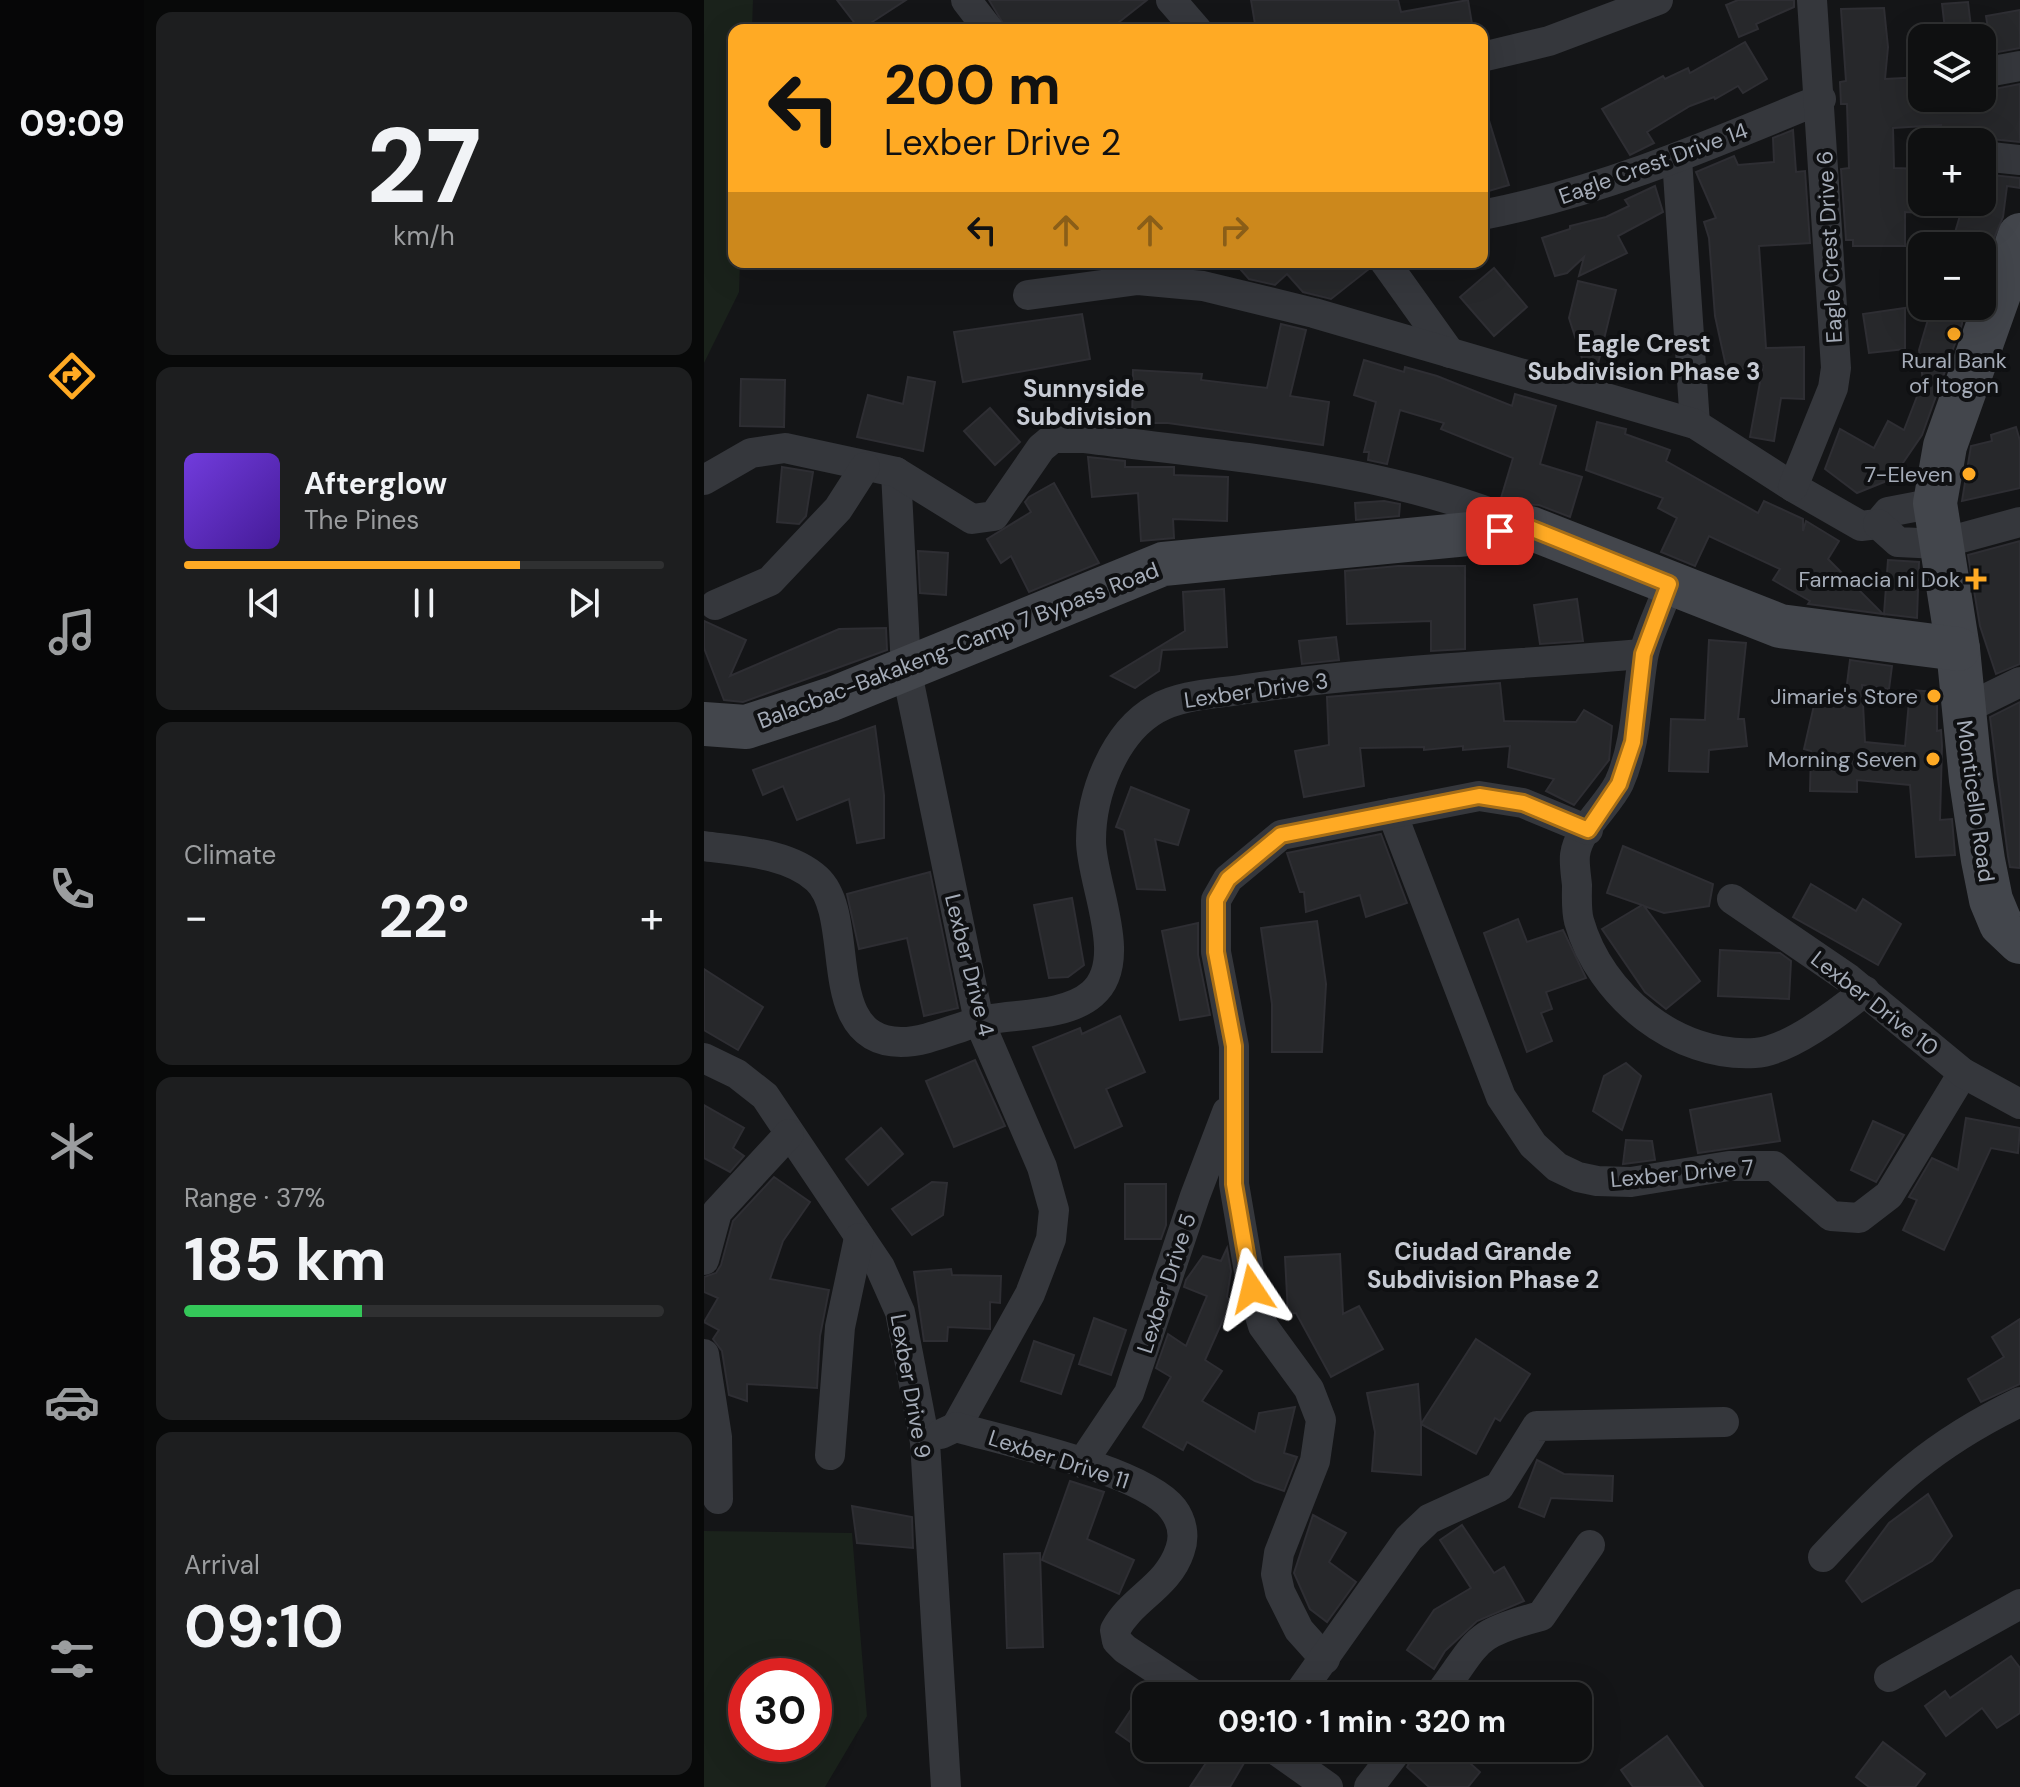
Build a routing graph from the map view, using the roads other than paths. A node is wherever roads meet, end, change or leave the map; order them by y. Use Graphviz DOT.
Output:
graph roads {
  1 [pos="966,0"];
  2 [pos="1171,0"];
  3 [pos="1658,0"];
  4 [pos="1812,0"];
  5 [pos="984,24"];
  6 [pos="1192,24"];
  7 [pos="1488,56"];
  8 [pos="2020,66"];
  9 [pos="1996,70"];
  10 [pos="1821,99"];
  11 [pos="1996,157"];
  12 [pos="1677,159"];
  13 [pos="2020,160"];
  14 [pos="1488,214"];
  15 [pos="2020,235"];
  16 [pos="1389,268"];
  17 [pos="1195,274"];
  18 [pos="1028,295"];
  19 [pos="1450,353"];
  20 [pos="1695,424"];
  21 [pos="865,467"];
  22 [pos="896,472"];
  23 [pos="704,480"];
  24 [pos="1793,487"];
  25 [pos="2020,522"];
  26 [pos="1878,524"];
  27 [pos="1937,524"];
  28 [pos="1530,528"];
  29 [pos="1669,584"];
  30 [pos="715,605"];
  31 [pos="1958,649"];
  32 [pos="1643,654"];
  33 [pos="906,668"];
  34 [pos="2020,682"];
  35 [pos="1963,710"];
  36 [pos="704,724"];
  37 [pos="1392,813"];
  38 [pos="1588,830"];
  39 [pos="704,846"];
  40 [pos="1732,899"];
  41 [pos="2020,942"];
  42 [pos="1865,991"];
  43 [pos="979,1021"];
  44 [pos="704,1058"];
  45 [pos="1963,1073"];
  46 [pos="1234,1094"];
  47 [pos="2020,1104"];
  48 [pos="789,1134"];
  49 [pos="859,1238"];
  50 [pos="704,1260"];
  51 [pos="704,1354"];
  52 [pos="2020,1402"];
  53 [pos="709,1412"];
  54 [pos="1724,1422"];
  55 [pos="956,1427"];
  56 [pos="925,1442"];
  57 [pos="830,1455"];
  58 [pos="1082,1463"];
  59 [pos="718,1499"];
  60 [pos="1590,1545"];
  61 [pos="1823,1557"];
  62 [pos="2019,1607"];
  63 [pos="1325,1659"];
  64 [pos="1889,1677"];
  65 [pos="1175,1682"];
  66 [pos="1308,1682"];
  67 [pos="1447,1682"];
  68 [pos="1292,1762"];
  69 [pos="1388,1762"];
  70 [pos="1323,1784"];
  71 [pos="946,1787"];
  72 [pos="1369,1787"];
  1 -- 5 [label="street"];
  2 -- 6 [label="street"];
  3 -- 7 [label="street"];
  4 -- 10 [label="street, Eagle Crest Drive 6"];
  8 -- 9 [label="street"];
  10 -- 12 [label="street, Eagle Crest Drive 14"];
  10 -- 24 [label="street, Eagle Crest Drive 6"];
  11 -- 13 [label="street"];
  12 -- 14 [label="street, Eagle Crest Drive 14"];
  12 -- 20 [label="street"];
  15 -- 27 [label="main road"];
  16 -- 19 [label="street"];
  17 -- 18 [label="street"];
  17 -- 19 [label="street"];
  19 -- 20 [label="street"];
  20 -- 24 [label="street"];
  21 -- 22 [label="street"];
  21 -- 23 [label="street"];
  21 -- 30 [label="street"];
  22 -- 28 [label="street"];
  22 -- 33 [label="street, Lexber Drive 4"];
  24 -- 26 [label="street"];
  25 -- 27 [label="street"];
  26 -- 27 [label="street"];
  26 -- 27 [label="street"];
  27 -- 31 [label="main road, Monticello Road"];
  28 -- 29 [label="main road, Balacbac-Bakakeng-Camp 7 Bypass Road"];
  28 -- 33 [label="main road, Balacbac-Bakakeng-Camp 7 Bypass Road"];
  29 -- 31 [label="main road, Balacbac-Bakakeng-Camp 7 Bypass Road"];
  29 -- 32 [label="street"];
  31 -- 35 [label="main road, Monticello Road"];
  32 -- 38 [label="street"];
  32 -- 43 [label="street, Lexber Drive 3"];
  33 -- 36 [label="main road, Balacbac-Bakakeng-Camp 7 Bypass Road"];
  33 -- 43 [label="street, Lexber Drive 4"];
  34 -- 35 [label="street"];
  35 -- 41 [label="main road, Monticello Road"];
  37 -- 38 [label="street, Lexber Drive 5"];
  37 -- 45 [label="street, Lexber Drive 7"];
  37 -- 46 [label="street, Lexber Drive 5"];
  38 -- 42 [label="street"];
  39 -- 43 [label="street, Lexber Drive 3"];
  40 -- 42 [label="street, Lexber Drive 10"];
  42 -- 45 [label="street, Lexber Drive 10"];
  43 -- 55 [label="street, Lexber Drive 4"];
  44 -- 48 [label="street, Lexber Drive 9"];
  45 -- 47 [label="street, Lexber Drive 10"];
  46 -- 58 [label="street, Lexber Drive 5"];
  46 -- 63 [label="street, Lexber Drive 5"];
  48 -- 49 [label="street, Lexber Drive 9"];
  48 -- 50 [label="street"];
  49 -- 56 [label="street, Lexber Drive 9"];
  49 -- 57 [label="street"];
  51 -- 53 [label="street"];
  52 -- 61 [label="street"];
  53 -- 59 [label="street"];
  54 -- 63 [label="street"];
  55 -- 56 [label="street"];
  55 -- 58 [label="street, Lexber Drive 11"];
  56 -- 71 [label="street, Lexber Drive 9"];
  58 -- 65 [label="street, Lexber Drive 11"];
  60 -- 67 [label="street"];
  62 -- 64 [label="street"];
  63 -- 66 [label="street"];
  68 -- 70 [label="street"];
  69 -- 72 [label="street"];
}
